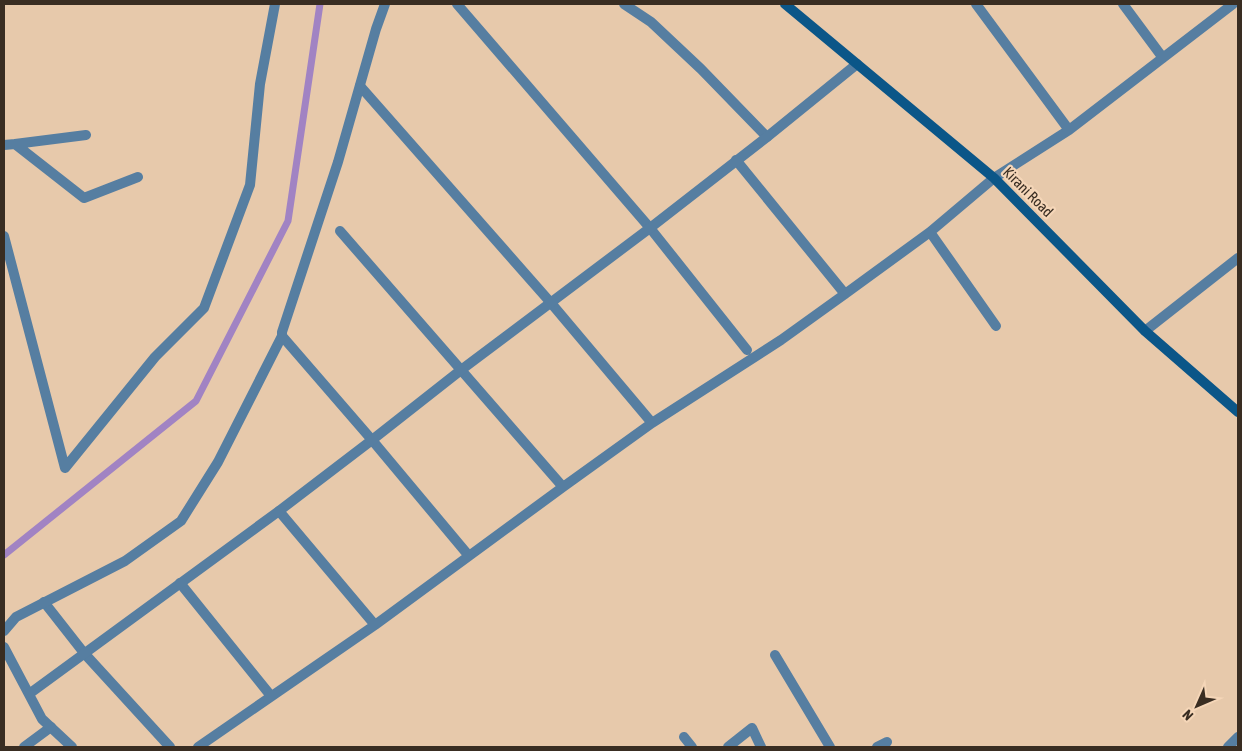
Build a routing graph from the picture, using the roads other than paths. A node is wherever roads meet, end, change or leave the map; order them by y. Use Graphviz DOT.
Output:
graph roads {
  1 [pos="275,4"];
  2 [pos="386,4"];
  3 [pos="457,4"];
  4 [pos="624,4"];
  5 [pos="785,4"];
  6 [pos="976,4"];
  7 [pos="1123,4"];
  8 [pos="1233,4"];
  9 [pos="1163,58"];
  10 [pos="857,64"];
  11 [pos="360,86"];
  12 [pos="1069,130"];
  13 [pos="86,135"];
  14 [pos="767,137"];
  15 [pos="15,144"];
  16 [pos="4,145"];
  17 [pos="736,160"];
  18 [pos="138,177"];
  19 [pos="994,178"];
  20 [pos="650,228"];
  21 [pos="340,231"];
  22 [pos="930,232"];
  23 [pos="4,236"];
  24 [pos="1238,258"];
  25 [pos="845,294"];
  26 [pos="551,303"];
  27 [pos="996,326"];
  28 [pos="1145,331"];
  29 [pos="282,336"];
  30 [pos="747,350"];
  31 [pos="461,370"];
  32 [pos="1238,412"];
  33 [pos="652,423"];
  34 [pos="372,440"];
  35 [pos="562,487"];
  36 [pos="278,511"];
  37 [pos="469,556"];
  38 [pos="180,583"];
  39 [pos="44,602"];
  40 [pos="375,625"];
  41 [pos="4,631"];
  42 [pos="4,647"];
  43 [pos="84,653"];
  44 [pos="775,655"];
  45 [pos="29,694"];
  46 [pos="271,696"];
  47 [pos="51,727"];
  48 [pos="684,737"];
  49 [pos="1238,737"];
  50 [pos="887,742"];
  51 [pos="24,747"];
  52 [pos="72,747"];
  53 [pos="170,747"];
  54 [pos="198,747"];
  55 [pos="692,747"];
  56 [pos="728,747"];
  57 [pos="761,747"];
  58 [pos="830,747"];
  59 [pos="877,747"];
  60 [pos="1228,747"];
  1 -- 23 [label="street"];
  2 -- 11 [label="street"];
  3 -- 20 [label="street"];
  4 -- 14 [label="street"];
  5 -- 10 [label="main road, Kirani Road"];
  6 -- 12 [label="street"];
  7 -- 9 [label="street"];
  8 -- 9 [label="street"];
  9 -- 12 [label="street"];
  10 -- 14 [label="street"];
  10 -- 19 [label="main road, Kirani Road"];
  11 -- 26 [label="street"];
  11 -- 29 [label="street"];
  12 -- 19 [label="street"];
  13 -- 15 [label="street"];
  14 -- 17 [label="street"];
  15 -- 16 [label="street"];
  15 -- 18 [label="street"];
  17 -- 20 [label="street"];
  17 -- 25 [label="street"];
  19 -- 22 [label="street"];
  19 -- 28 [label="main road, Kirani Road"];
  20 -- 26 [label="street"];
  20 -- 30 [label="street"];
  21 -- 31 [label="street"];
  22 -- 25 [label="street"];
  22 -- 27 [label="street"];
  24 -- 28 [label="street"];
  25 -- 33 [label="street"];
  26 -- 31 [label="street"];
  26 -- 33 [label="street"];
  28 -- 32 [label="main road, Kirani Road"];
  29 -- 34 [label="street"];
  29 -- 39 [label="street"];
  31 -- 34 [label="street"];
  31 -- 35 [label="street"];
  33 -- 35 [label="street"];
  34 -- 36 [label="street"];
  34 -- 37 [label="street"];
  35 -- 37 [label="street"];
  36 -- 38 [label="street"];
  36 -- 40 [label="street"];
  37 -- 40 [label="street"];
  38 -- 43 [label="street"];
  38 -- 46 [label="street"];
  39 -- 41 [label="street"];
  39 -- 43 [label="street"];
  40 -- 46 [label="street"];
  42 -- 45 [label="street"];
  43 -- 45 [label="street"];
  43 -- 53 [label="street"];
  44 -- 58 [label="street"];
  45 -- 47 [label="street"];
  46 -- 54 [label="street"];
  47 -- 51 [label="street"];
  47 -- 52 [label="street"];
  48 -- 55 [label="street"];
  49 -- 60 [label="street"];
  50 -- 59 [label="street"];
  56 -- 57 [label="street"];
}
